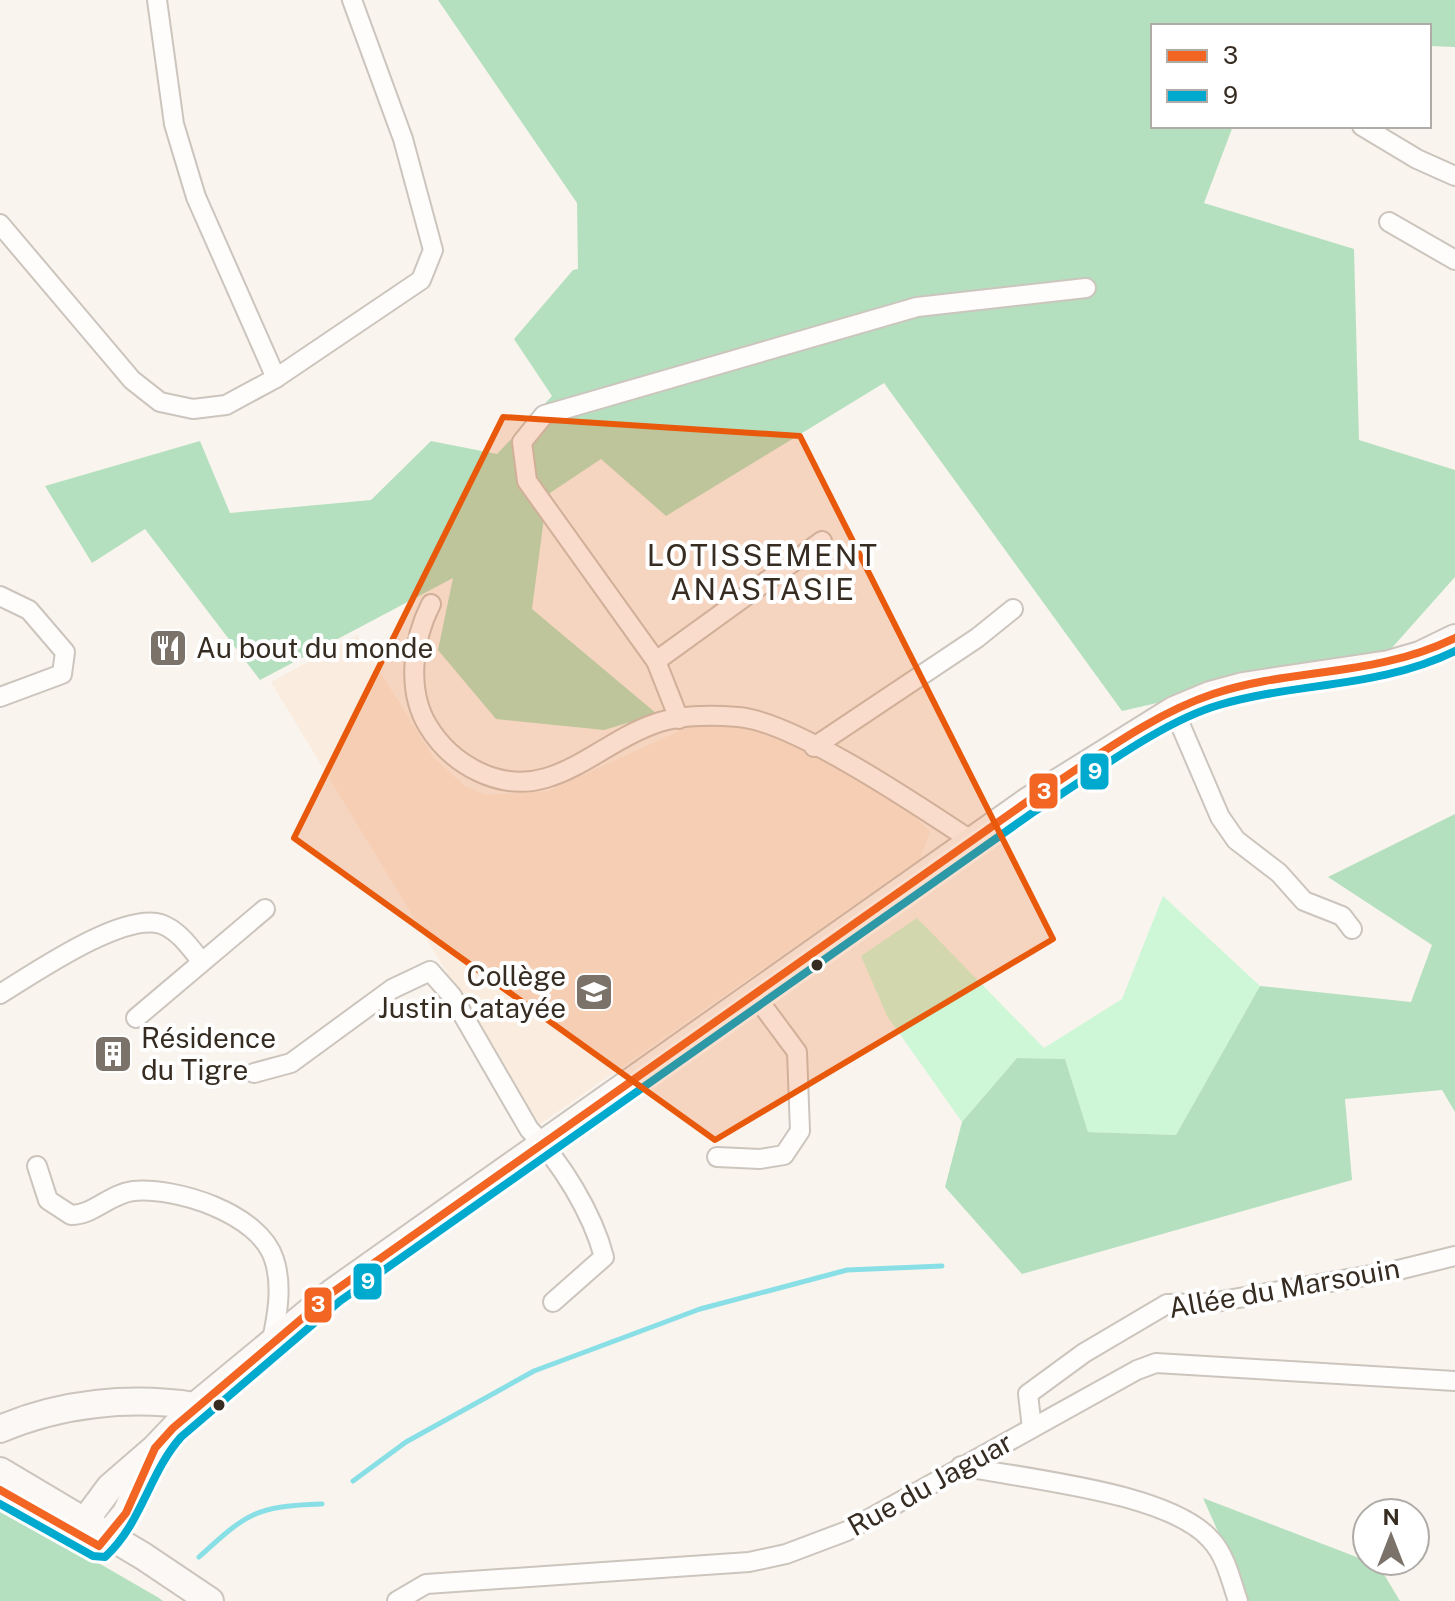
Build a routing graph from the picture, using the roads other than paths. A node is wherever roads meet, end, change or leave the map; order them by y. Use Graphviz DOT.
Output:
graph roads {
  1 [pos="157,0"];
  2 [pos="352,0"];
  3 [pos="1365,128"];
  4 [pos="1455,176"];
  5 [pos="1389,222"];
  6 [pos="0,224"];
  7 [pos="1455,260"];
  8 [pos="1086,288"];
  9 [pos="276,378"];
  10 [pos="822,541"];
  11 [pos="0,596"];
  12 [pos="431,604"];
  13 [pos="1013,609"];
  14 [pos="1455,638"];
  15 [pos="656,661"];
  16 [pos="0,697"];
  17 [pos="1174,710"];
  18 [pos="679,719"];
  19 [pos="814,747"];
  20 [pos="972,841"];
  21 [pos="265,909"];
  22 [pos="1352,929"];
  23 [pos="201,961"];
  24 [pos="0,994"];
  25 [pos="754,994"];
  26 [pos="136,1018"];
  27 [pos="254,1073"];
  28 [pos="544,1144"];
  29 [pos="717,1157"];
  30 [pos="37,1166"];
  31 [pos="1455,1256"];
  32 [pos="553,1302"];
  33 [pos="271,1344"];
  34 [pos="1455,1381"];
  35 [pos="195,1406"];
  36 [pos="1032,1428"];
  37 [pos="0,1429"];
  38 [pos="155,1448"];
  39 [pos="961,1466"];
  40 [pos="0,1471"];
  41 [pos="0,1490"];
  42 [pos="126,1513"];
  43 [pos="79,1526"];
  44 [pos="103,1541"];
  45 [pos="143,1556"];
  46 [pos="194,1601"];
  47 [pos="210,1601"];
  48 [pos="397,1601"];
  49 [pos="1238,1601"];
  1 -- 9 [label="street"];
  2 -- 9 [label="street"];
  3 -- 4 [label="street"];
  5 -- 7 [label="street"];
  6 -- 9 [label="street"];
  8 -- 15 [label="street"];
  10 -- 15 [label="street"];
  11 -- 16 [label="street"];
  12 -- 18 [label="street"];
  13 -- 19 [label="street"];
  14 -- 17 [label="main road"];
  15 -- 18 [label="street"];
  17 -- 20 [label="main road"];
  17 -- 22 [label="street"];
  18 -- 19 [label="street"];
  19 -- 20 [label="street"];
  20 -- 25 [label="main road"];
  21 -- 23 [label="street"];
  23 -- 24 [label="street"];
  23 -- 26 [label="street"];
  25 -- 28 [label="main road"];
  25 -- 29 [label="street"];
  27 -- 28 [label="street"];
  28 -- 32 [label="street"];
  28 -- 33 [label="main road"];
  30 -- 33 [label="street"];
  31 -- 36 [label="street, Allée du Marsouin"];
  33 -- 35 [label="main road"];
  34 -- 36 [label="street, Rue du Jaguar"];
  35 -- 37 [label="main road"];
  35 -- 38 [label="main road"];
  36 -- 39 [label="street, Rue du Jaguar"];
  38 -- 42 [label="main road"];
  38 -- 43 [label="main road"];
  39 -- 48 [label="street, Rue du Jaguar"];
  39 -- 49 [label="street"];
  40 -- 43 [label="main road"];
  41 -- 43 [label="main road"];
  42 -- 44 [label="main road"];
  42 -- 45 [label="main road"];
  43 -- 44 [label="main road"];
  44 -- 45 [label="main road"];
  44 -- 46 [label="main road"];
  45 -- 47 [label="main road"];
}
